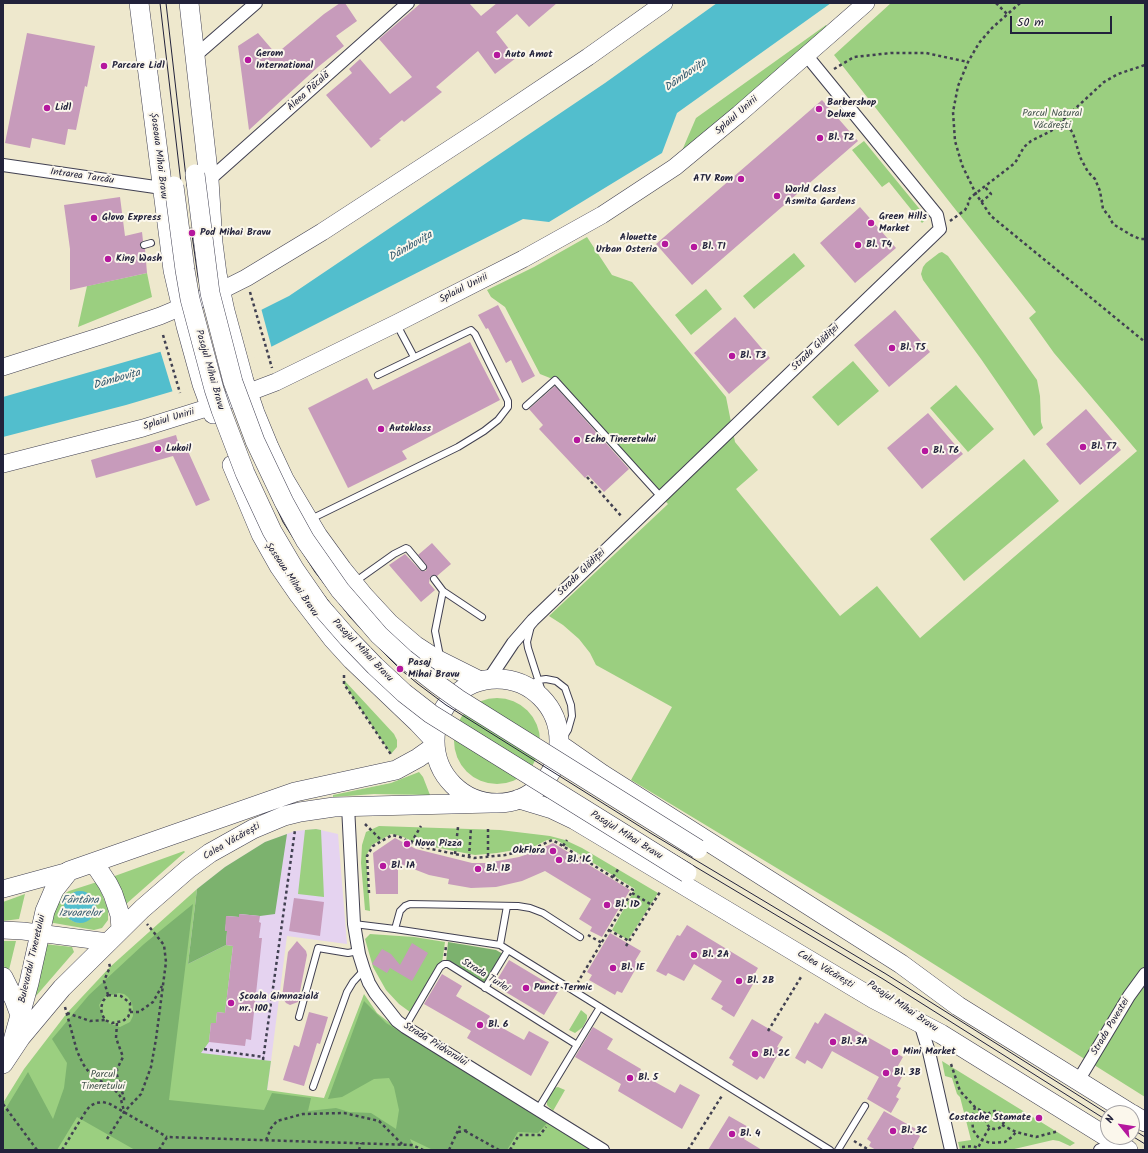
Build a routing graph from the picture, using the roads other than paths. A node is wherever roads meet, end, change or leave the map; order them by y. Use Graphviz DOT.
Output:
graph roads {
  1 [pos="139,3"];
  2 [pos="152,3"];
  3 [pos="176,3"];
  4 [pos="189,3"];
  5 [pos="256,3"];
  6 [pos="408,3"];
  7 [pos="664,3"];
  8 [pos="866,3"];
  9 [pos="195,56"];
  10 [pos="807,56"];
  11 [pos="3,165"];
  12 [pos="208,180"];
  13 [pos="162,188"];
  14 [pos="151,243"];
  15 [pos="144,245"];
  16 [pos="220,291"];
  17 [pos="181,308"];
  18 [pos="396,323"];
  19 [pos="414,357"];
  20 [pos="3,367"];
  21 [pos="378,375"];
  22 [pos="247,393"];
  23 [pos="526,406"];
  24 [pos="210,407"];
  25 [pos="3,464"];
  26 [pos="661,497"];
  27 [pos="308,521"];
  28 [pos="423,567"];
  29 [pos="434,579"];
  30 [pos="353,583"];
  31 [pos="443,591"];
  32 [pos="482,616"];
  33 [pos="533,620"];
  34 [pos="441,661"];
  35 [pos="484,680"];
  36 [pos="534,683"];
  37 [pos="435,743"];
  38 [pos="559,744"];
  39 [pos="519,799"];
  40 [pos="491,803"];
  41 [pos="348,806"];
  42 [pos="94,863"];
  43 [pos="69,871"];
  44 [pos="3,889"];
  45 [pos="507,906"];
  46 [pos="354,924"];
  47 [pos="395,929"];
  48 [pos="3,930"];
  49 [pos="40,933"];
  50 [pos="580,937"];
  51 [pos="112,943"];
  52 [pos="500,945"];
  53 [pos="358,950"];
  54 [pos="508,950"];
  55 [pos="364,970"];
  56 [pos="1145,974"];
  57 [pos="3,977"];
  58 [pos="485,988"];
  59 [pos="958,1006"];
  60 [pos="600,1007"];
  61 [pos="20,1015"];
  62 [pos="299,1017"];
  63 [pos="920,1023"];
  64 [pos="405,1027"];
  65 [pos="941,1034"];
  66 [pos="577,1045"];
  67 [pos="6,1059"];
  68 [pos="1078,1081"];
  69 [pos="313,1087"];
  70 [pos="1117,1105"];
  71 [pos="865,1106"];
  72 [pos="538,1109"];
  73 [pos="1124,1148"];
  74 [pos="954,1149"];
  75 [pos="603,1150"];
  76 [pos="830,1150"];
  77 [pos="838,1150"];
  78 [pos="1100,1150"];
  1 -- 13 [label="main road, Șoseaua Mihai Bravu"];
  2 -- 65 [label="main road, Pasajul Mihai Bravu, bridge"];
  3 -- 59 [label="main road, Pasajul Mihai Bravu, bridge"];
  4 -- 9 [label="main road"];
  5 -- 9 [label="street"];
  6 -- 12 [label="street, Aleea Păcală"];
  7 -- 16 [label="main road"];
  8 -- 10 [label="main road, Splaiul Unirii"];
  9 -- 12 [label="main road"];
  10 -- 18 [label="main road, Splaiul Unirii"];
  10 -- 26 [label="street, Strada Glădiței"];
  11 -- 13 [label="street, Intrarea Tarcău"];
  12 -- 16 [label="main road"];
  13 -- 17 [label="main road, Șoseaua Mihai Bravu"];
  14 -- 15 [label="lane"];
  16 -- 17 [label="main road"];
  16 -- 22 [label="main road"];
  17 -- 20 [label="main road"];
  17 -- 24 [label="main road, Șoseaua Mihai Bravu"];
  18 -- 19 [label="lane"];
  18 -- 22 [label="main road, Splaiul Unirii"];
  19 -- 21 [label="lane"];
  19 -- 27 [label="lane"];
  22 -- 24 [label="main road, Splaiul Unirii"];
  22 -- 27 [label="main road"];
  23 -- 26 [label="lane"];
  24 -- 25 [label="main road, Splaiul Unirii"];
  24 -- 37 [label="main road, Șoseaua Mihai Bravu"];
  26 -- 33 [label="street, Strada Glădiței"];
  27 -- 30 [label="main road"];
  28 -- 30 [label="lane"];
  29 -- 31 [label="lane"];
  30 -- 34 [label="main road"];
  31 -- 32 [label="lane"];
  31 -- 34 [label="lane"];
  33 -- 35 [label="street, Strada Glădiței"];
  33 -- 36 [label="lane"];
  34 -- 35 [label="main road"];
  35 -- 36 [label="main road"];
  35 -- 37 [label="main road"];
  36 -- 38 [label="main road"];
  36 -- 38 [label="lane"];
  37 -- 40 [label="main road"];
  37 -- 42 [label="main road"];
  38 -- 39 [label="main road"];
  38 -- 59 [label="main road"];
  39 -- 40 [label="main road"];
  39 -- 63 [label="main road, Calea Văcărești"];
  40 -- 41 [label="main road, Calea Văcărești"];
  41 -- 46 [label="street, Strada Pridvorului"];
  41 -- 51 [label="main road, Calea Văcărești"];
  42 -- 43 [label="main road"];
  42 -- 51 [label="main road"];
  43 -- 44 [label="main road"];
  43 -- 49 [label="main road, Bulevardul Tineretului"];
  45 -- 47 [label="lane"];
  45 -- 50 [label="lane"];
  45 -- 52 [label="lane"];
  46 -- 47 [label="lane"];
  46 -- 53 [label="street, Strada Pridvorului"];
  47 -- 52 [label="lane"];
  48 -- 49 [label="main road"];
  49 -- 51 [label="main road"];
  49 -- 61 [label="main road, Bulevardul Tineretului"];
  51 -- 67 [label="main road, Bulevardul Tineretului"];
  52 -- 54 [label="lane"];
  53 -- 55 [label="street, Strada Pridvorului"];
  53 -- 62 [label="lane"];
  54 -- 58 [label="lane"];
  54 -- 60 [label="lane"];
  55 -- 64 [label="street, Strada Pridvorului"];
  55 -- 69 [label="lane"];
  56 -- 68 [label="street, Strada Povestei"];
  57 -- 61 [label="main road"];
  58 -- 64 [label="lane, Strada Turlei"];
  58 -- 66 [label="lane, Strada Turlei"];
  59 -- 68 [label="main road"];
  60 -- 66 [label="lane"];
  60 -- 76 [label="lane"];
  61 -- 67 [label="main road, Bulevardul Tineretului"];
  63 -- 65 [label="main road, Calea Văcărești"];
  63 -- 74 [label="street"];
  64 -- 72 [label="street, Strada Pridvorului"];
  65 -- 73 [label="main road, Calea Văcărești"];
  66 -- 72 [label="lane"];
  68 -- 70 [label="main road"];
  71 -- 77 [label="lane"];
  72 -- 75 [label="street, Strada Pridvorului"];
  73 -- 78 [label="street"];
}
